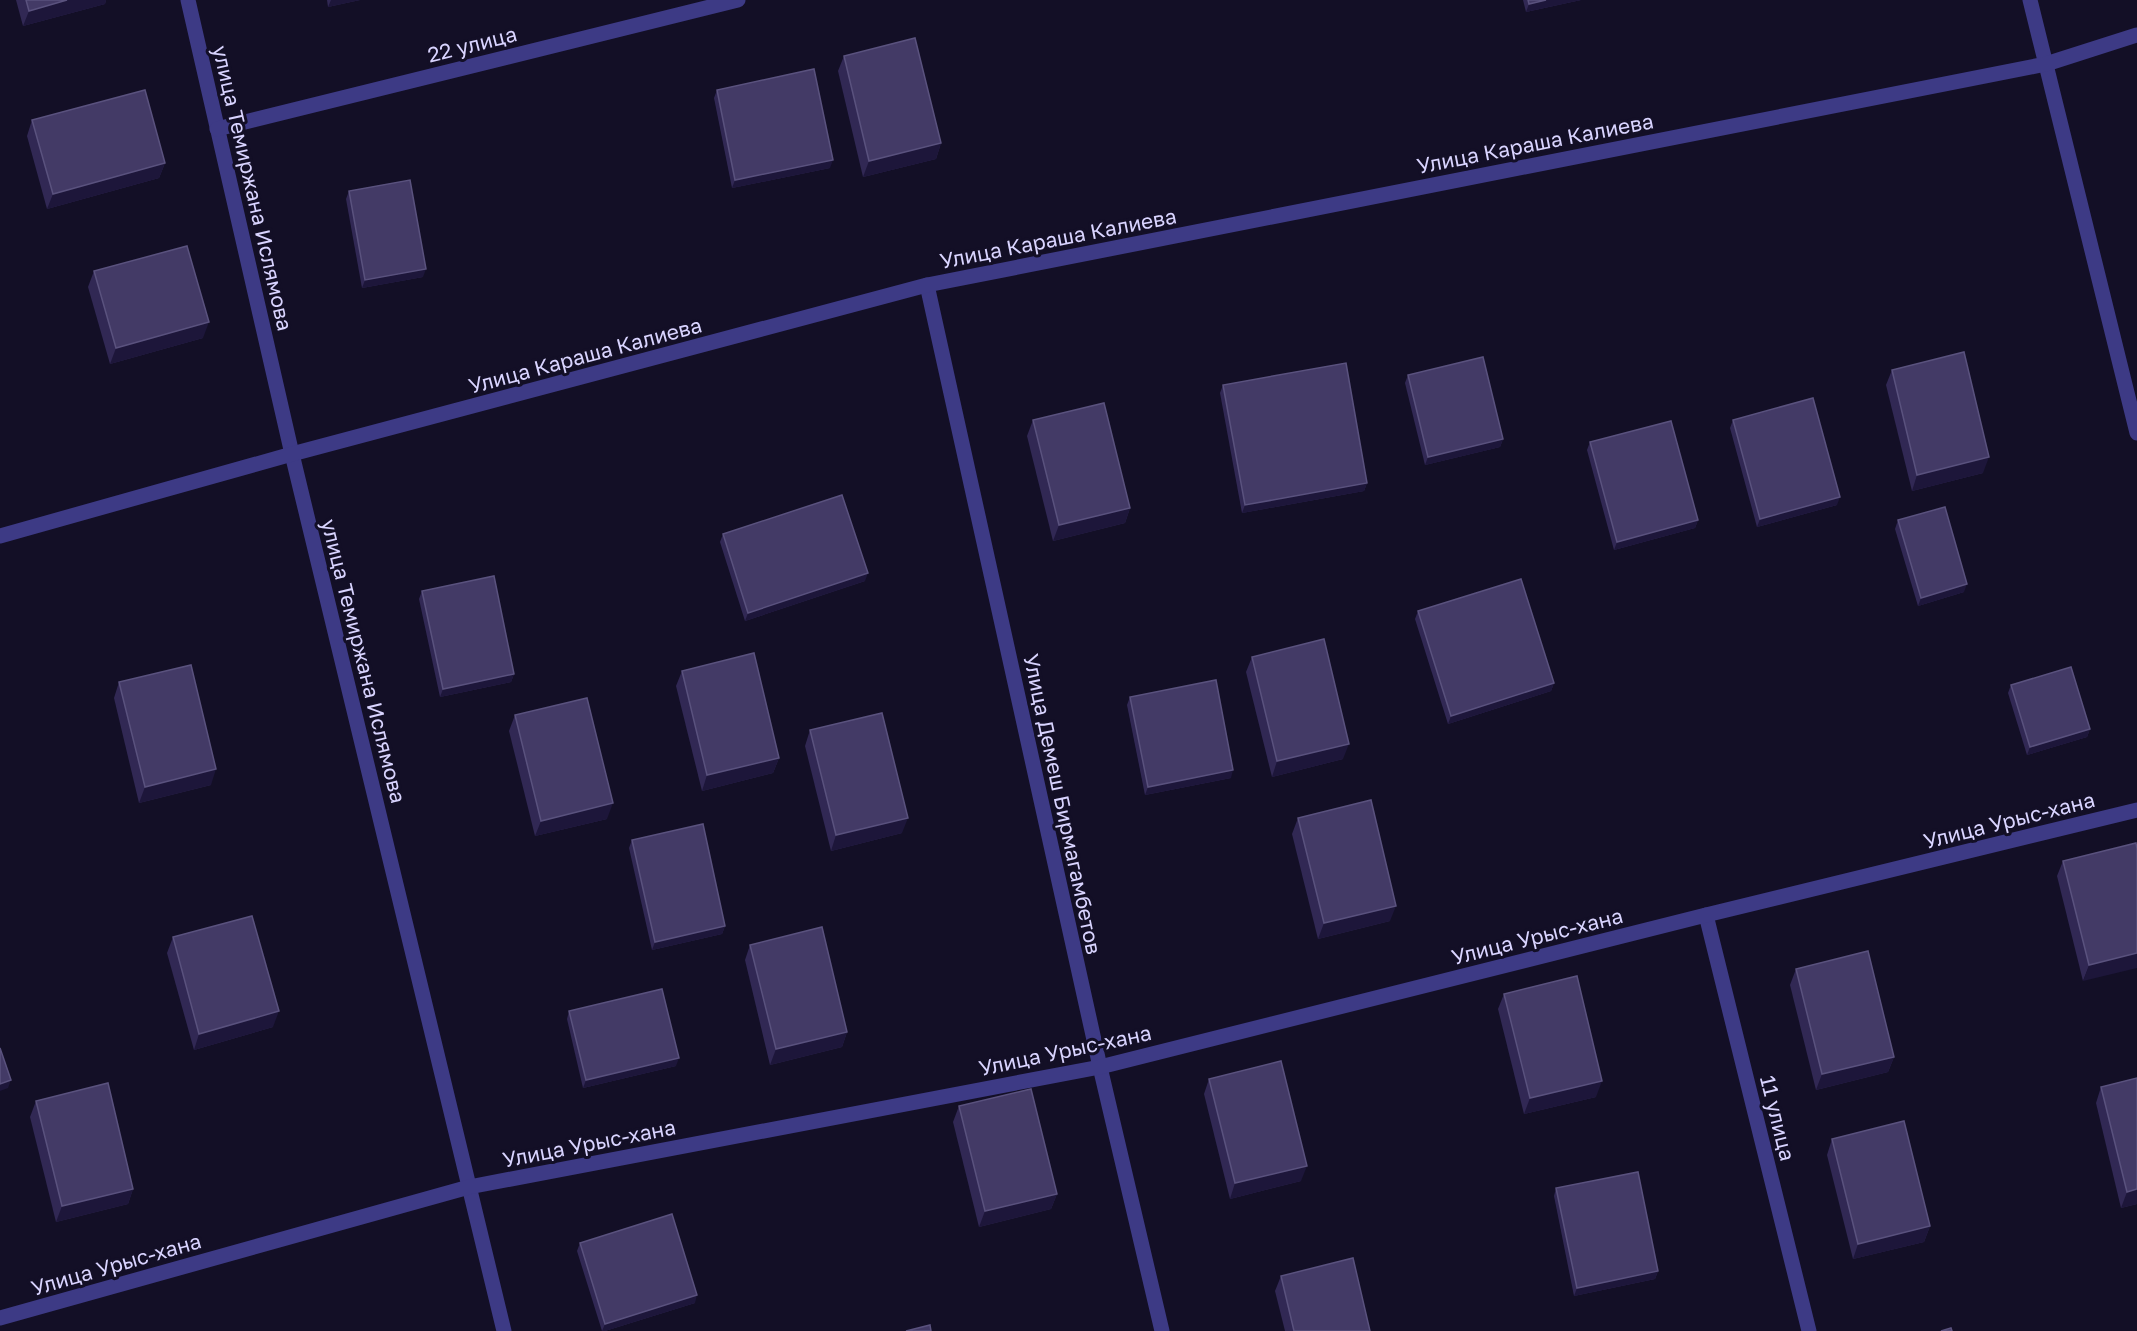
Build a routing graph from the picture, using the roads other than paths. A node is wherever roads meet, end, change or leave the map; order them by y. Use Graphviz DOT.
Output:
graph roads {
  1 [pos="188,0"];
  2 [pos="738,0"];
  3 [pos="2030,0"];
  4 [pos="2137,35"];
  5 [pos="2046,64"];
  6 [pos="217,129"];
  7 [pos="927,285"];
  8 [pos="2137,433"];
  9 [pos="292,454"];
  10 [pos="0,536"];
  11 [pos="2137,810"];
  12 [pos="1706,915"];
  13 [pos="1100,1067"];
  14 [pos="469,1187"];
  15 [pos="0,1318"];
  16 [pos="504,1331"];
  17 [pos="1162,1331"];
  18 [pos="1809,1331"];
  1 -- 6 [label="street, улица Темиржана Ислямова"];
  2 -- 6 [label="street, 22 улица"];
  3 -- 5 [label="street"];
  4 -- 5 [label="street, Улица Караша Калиева"];
  5 -- 7 [label="street, Улица Караша Калиева"];
  5 -- 8 [label="street"];
  6 -- 9 [label="street, улица Темиржана Ислямова"];
  7 -- 9 [label="street, Улица Караша Калиева"];
  7 -- 13 [label="street, Улица Демеш Бирмагамбетов"];
  9 -- 10 [label="street, Улица Караша Калиева"];
  9 -- 14 [label="street, улица Темиржана Ислямова"];
  11 -- 12 [label="street, Улица Урыс-хана"];
  12 -- 13 [label="street, Улица Урыс-хана"];
  12 -- 18 [label="street, 11 улица"];
  13 -- 14 [label="street, Улица Урыс-хана"];
  13 -- 17 [label="street, Улица Демеш Бирмагамбетов"];
  14 -- 15 [label="street, Улица Урыс-хана"];
  14 -- 16 [label="street, улица Темиржана Ислямова"];
}
